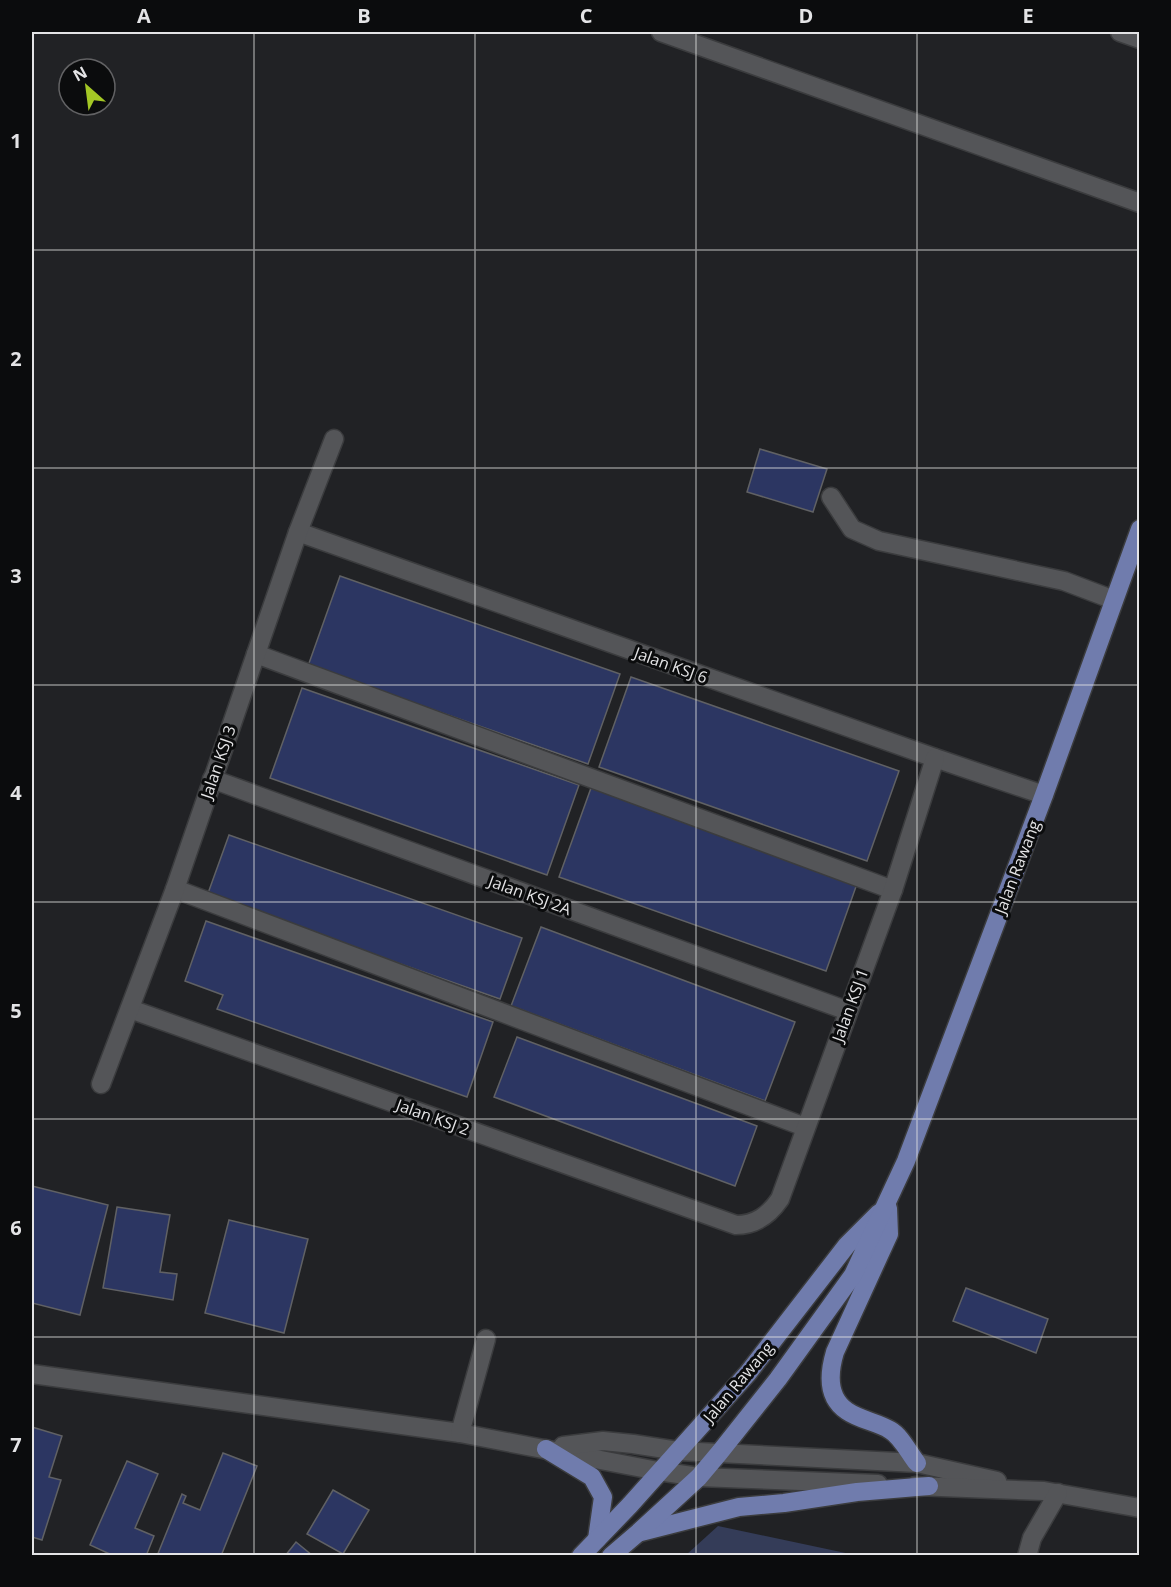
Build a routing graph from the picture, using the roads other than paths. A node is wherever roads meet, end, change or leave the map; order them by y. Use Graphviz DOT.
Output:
graph roads {
  1 [pos="661,32"];
  2 [pos="1120,32"];
  3 [pos="1140,39"];
  4 [pos="1140,203"];
  5 [pos="334,439"];
  6 [pos="831,497"];
  7 [pos="1140,529"];
  8 [pos="298,532"];
  9 [pos="1114,600"];
  10 [pos="256,654"];
  11 [pos="935,758"];
  12 [pos="212,779"];
  13 [pos="1044,795"];
  14 [pos="175,889"];
  15 [pos="892,890"];
  16 [pos="130,1009"];
  17 [pos="848,1011"];
  18 [pos="101,1084"];
  19 [pos="805,1126"];
  20 [pos="888,1203"];
  21 [pos="736,1225"];
  22 [pos="486,1339"];
  23 [pos="32,1374"];
  24 [pos="460,1433"];
  25 [pos="546,1449"];
  26 [pos="678,1451"];
  27 [pos="720,1452"];
  28 [pos="917,1463"];
  29 [pos="658,1471"];
  30 [pos="699,1477"];
  31 [pos="929,1486"];
  32 [pos="1051,1492"];
  33 [pos="1140,1508"];
  34 [pos="639,1532"];
  35 [pos="597,1539"];
  36 [pos="581,1556"];
  37 [pos="611,1556"];
  38 [pos="1028,1556"];
  1 -- 4 [label="street"];
  2 -- 3 [label="street"];
  5 -- 8 [label="street, Jalan KSJ 3"];
  6 -- 9 [label="street"];
  7 -- 9 [label="main road, Jalan Rawang"];
  8 -- 10 [label="street, Jalan KSJ 3"];
  8 -- 11 [label="street, Jalan KSJ 6"];
  9 -- 13 [label="main road, Jalan Rawang"];
  10 -- 12 [label="street, Jalan KSJ 3"];
  10 -- 15 [label="street"];
  11 -- 13 [label="street, Jalan KSJ 6"];
  11 -- 15 [label="street, Jalan KSJ 1"];
  12 -- 14 [label="street, Jalan KSJ 3"];
  12 -- 17 [label="street, Jalan KSJ 2A"];
  13 -- 20 [label="main road, Jalan Rawang"];
  14 -- 16 [label="street, Jalan KSJ 3"];
  14 -- 19 [label="street"];
  15 -- 17 [label="street, Jalan KSJ 1"];
  16 -- 18 [label="street, Jalan KSJ 3"];
  16 -- 21 [label="street, Jalan KSJ 2"];
  17 -- 19 [label="street, Jalan KSJ 1"];
  19 -- 21 [label="street, Jalan KSJ 1"];
  20 -- 26 [label="main road, Jalan Rawang"];
  20 -- 27 [label="main road, Jalan Rawang"];
  20 -- 28 [label="main road"];
  22 -- 24 [label="street"];
  23 -- 24 [label="street"];
  24 -- 25 [label="street"];
  25 -- 26 [label="street"];
  25 -- 29 [label="street"];
  25 -- 35 [label="main road"];
  26 -- 27 [label="street"];
  26 -- 29 [label="main road, Jalan Rawang"];
  27 -- 28 [label="street"];
  27 -- 30 [label="main road, Jalan Rawang"];
  28 -- 32 [label="street"];
  29 -- 30 [label="street"];
  29 -- 35 [label="main road, Jalan Rawang"];
  30 -- 31 [label="street"];
  30 -- 34 [label="main road, Jalan Rawang"];
  31 -- 32 [label="street"];
  31 -- 34 [label="main road"];
  32 -- 33 [label="street"];
  32 -- 38 [label="street"];
  34 -- 37 [label="main road, Jalan Rawang"];
  35 -- 36 [label="main road, Jalan Rawang"];
}
